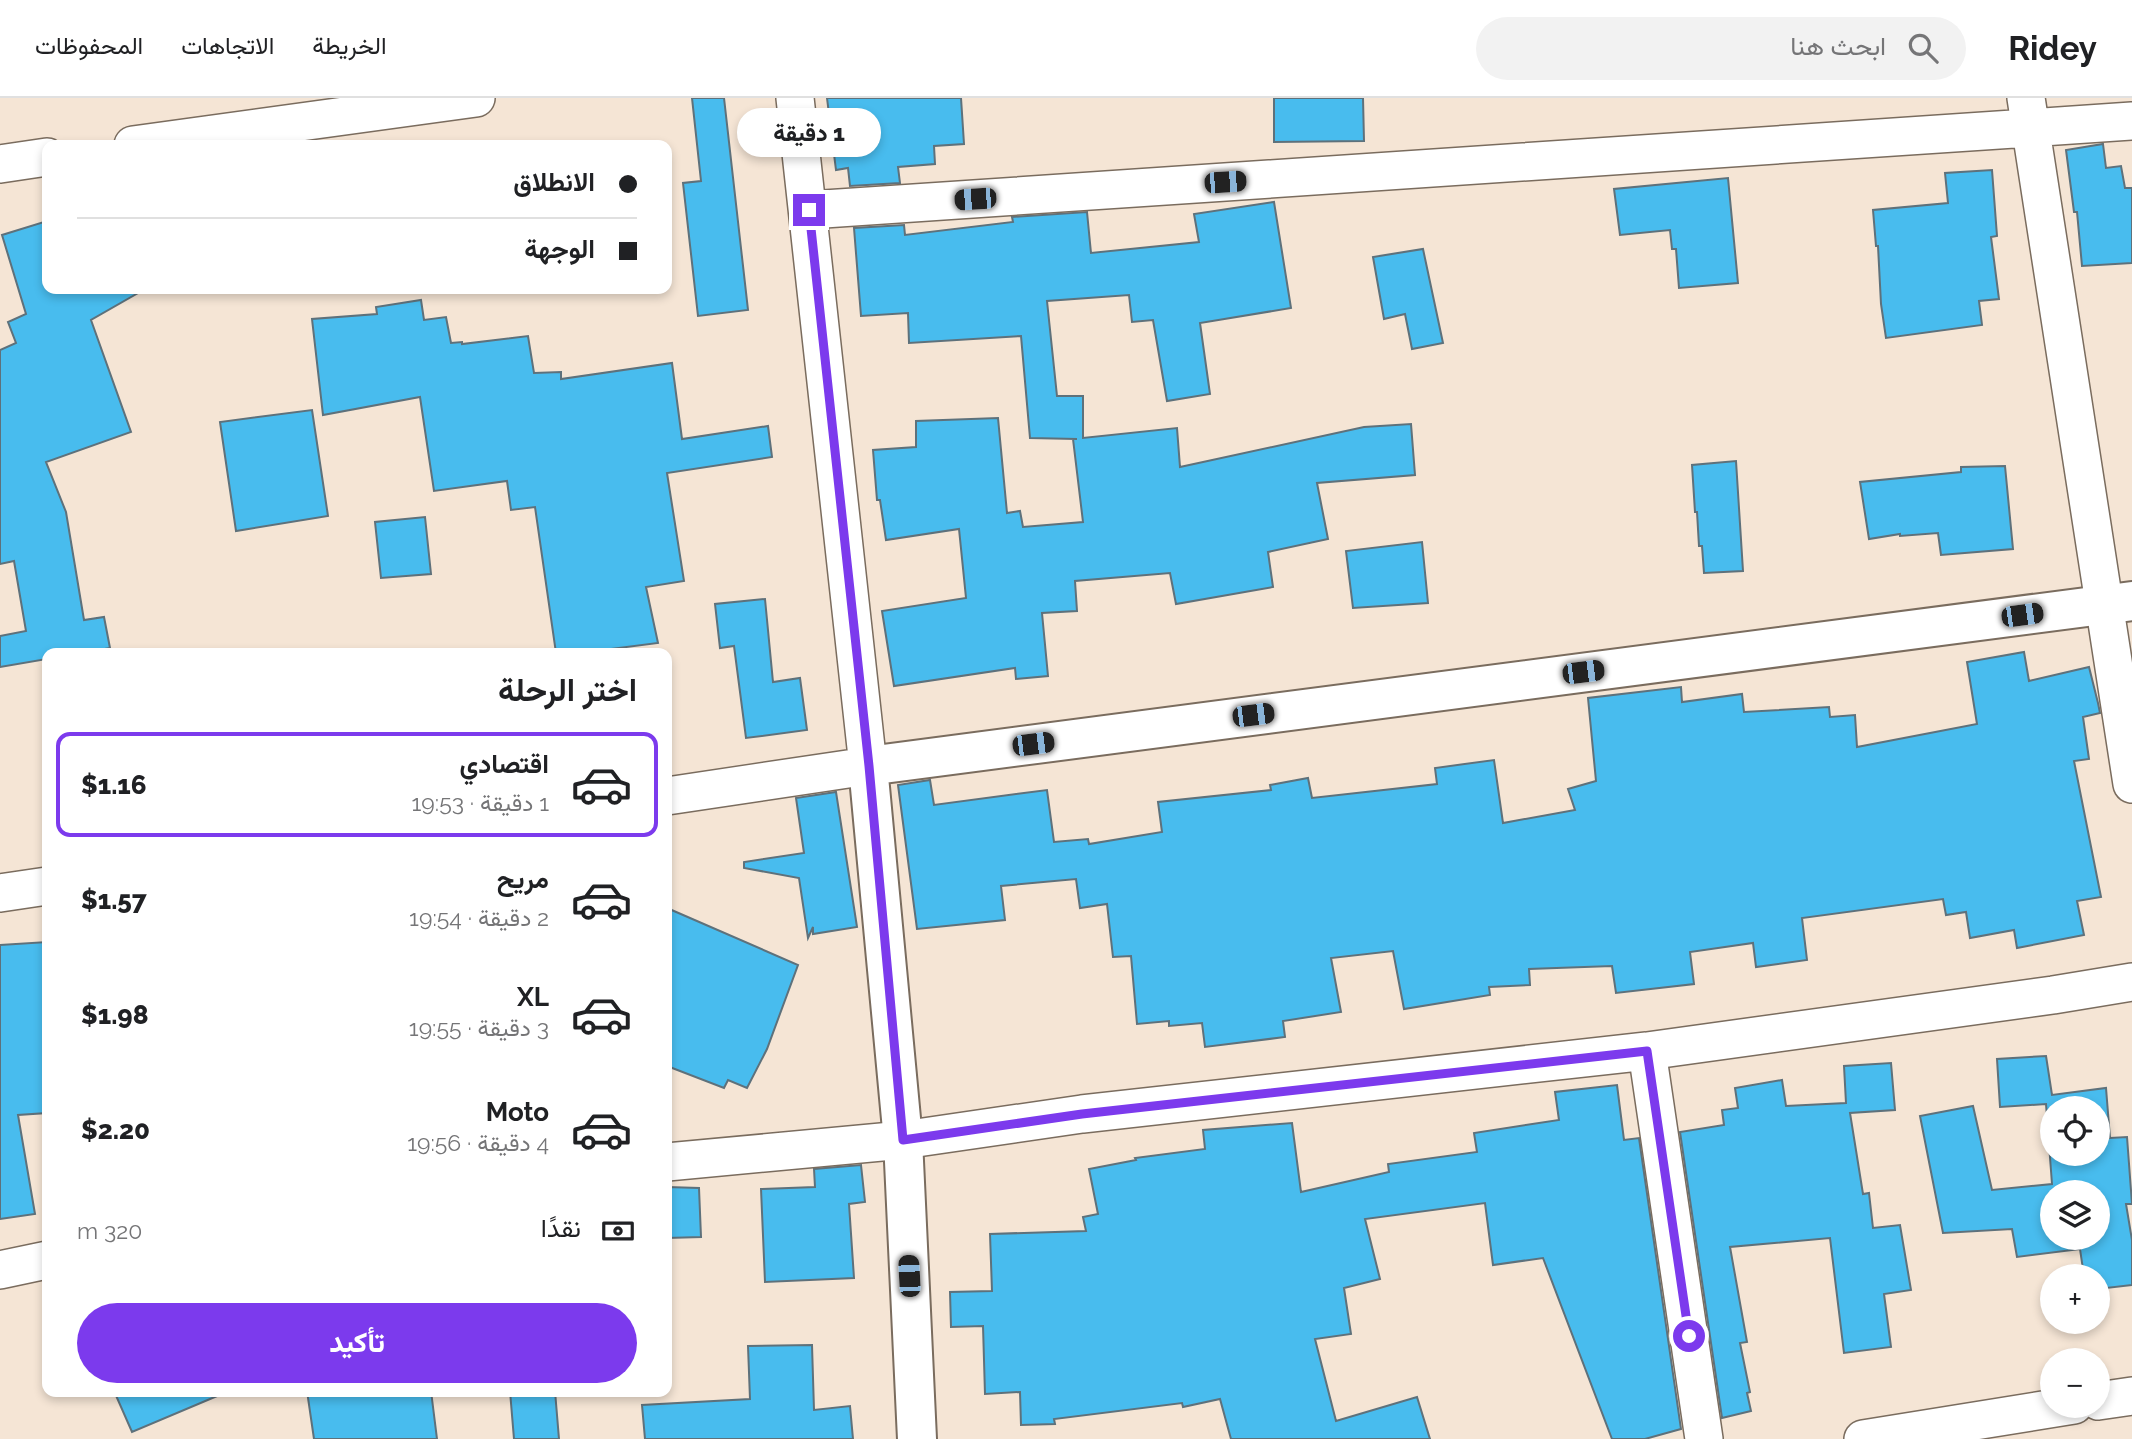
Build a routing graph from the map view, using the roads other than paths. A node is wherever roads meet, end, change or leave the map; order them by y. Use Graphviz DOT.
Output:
graph roads {
  1 [pos="476,98"];
  2 [pos="795,98"];
  3 [pos="294,110"];
  4 [pos="2028,113"];
  5 [pos="2132,121"];
  6 [pos="156,140"];
  7 [pos="42,158"];
  8 [pos="0,164"];
  9 [pos="809,210"];
  10 [pos="2118,603"];
  11 [pos="869,766"];
  12 [pos="2132,784"];
  13 [pos="672,795"];
  14 [pos="42,887"];
  15 [pos="0,892"];
  16 [pos="2132,982"];
  17 [pos="1647,1051"];
  18 [pos="903,1140"];
  19 [pos="672,1162"];
  20 [pos="42,1261"];
  21 [pos="0,1270"];
  22 [pos="2132,1396"];
  23 [pos="2110,1399"];
  24 [pos="2040,1410"];
  25 [pos="917,1439"];
  26 [pos="1704,1439"];
  27 [pos="1863,1439"];
  1 -- 3 [label="street"];
  2 -- 9 [label="street"];
  3 -- 6 [label="street"];
  4 -- 5 [label="street"];
  4 -- 9 [label="street"];
  4 -- 10 [label="street"];
  7 -- 8 [label="street"];
  9 -- 11 [label="street"];
  10 -- 11 [label="street"];
  10 -- 12 [label="street"];
  11 -- 13 [label="street"];
  11 -- 18 [label="street"];
  14 -- 15 [label="street"];
  16 -- 17 [label="street"];
  17 -- 18 [label="street"];
  17 -- 26 [label="street"];
  18 -- 19 [label="street"];
  18 -- 25 [label="street"];
  20 -- 21 [label="street"];
  22 -- 23 [label="street"];
  24 -- 27 [label="street"];
}
